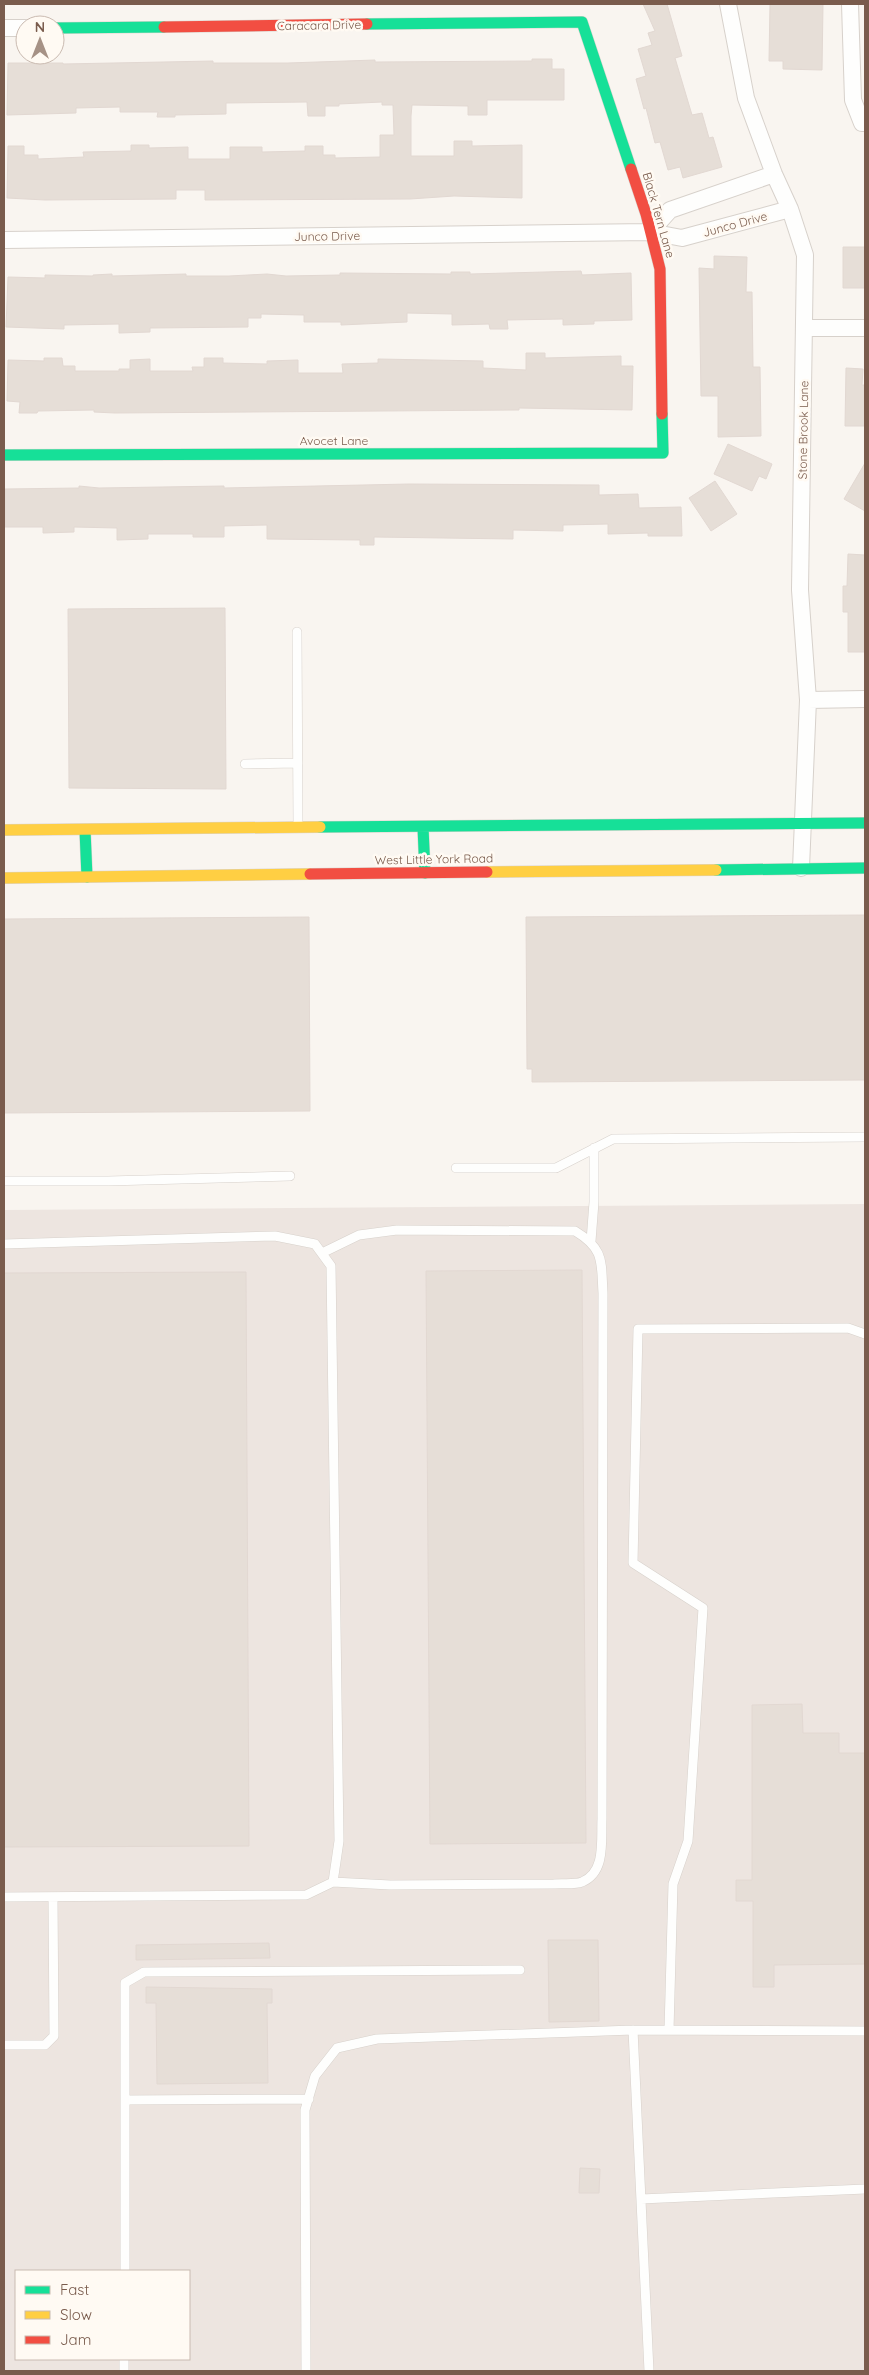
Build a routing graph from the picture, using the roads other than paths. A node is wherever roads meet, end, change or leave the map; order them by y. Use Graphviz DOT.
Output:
graph roads {
  1 [pos="728,4"];
  2 [pos="850,4"];
  3 [pos="582,22"];
  4 [pos="65,28"];
  5 [pos="864,123"];
  6 [pos="774,174"];
  7 [pos="790,209"];
  8 [pos="650,232"];
  9 [pos="4,240"];
  10 [pos="805,328"];
  11 [pos="865,328"];
  12 [pos="663,453"];
  13 [pos="4,455"];
  14 [pos="297,632"];
  15 [pos="865,699"];
  16 [pos="808,700"];
  17 [pos="298,763"];
  18 [pos="245,764"];
  19 [pos="803,824"];
  20 [pos="865,824"];
  21 [pos="423,827"];
  22 [pos="298,828"];
  23 [pos="4,830"];
  24 [pos="85,830"];
  25 [pos="801,868"];
  26 [pos="865,868"];
  27 [pos="425,873"];
  28 [pos="86,877"];
  29 [pos="4,878"];
  30 [pos="865,1138"];
  31 [pos="594,1148"];
  32 [pos="456,1168"];
  33 [pos="290,1176"];
  34 [pos="4,1181"];
  35 [pos="591,1241"];
  36 [pos="4,1244"];
  37 [pos="322,1253"];
  38 [pos="865,1334"];
  39 [pos="332,1882"];
  40 [pos="53,1896"];
  41 [pos="4,1897"];
  42 [pos="520,1970"];
  43 [pos="633,2030"];
  44 [pos="669,2030"];
  45 [pos="865,2031"];
  46 [pos="4,2046"];
  47 [pos="308,2099"];
  48 [pos="125,2100"];
  49 [pos="865,2189"];
  50 [pos="641,2200"];
  51 [pos="124,2270"];
  52 [pos="306,2371"];
  53 [pos="649,2371"];
  1 -- 6 [label="street, Stone Brook Lane"];
  2 -- 5 [label="street"];
  3 -- 4 [label="main road, Caracara Drive"];
  3 -- 8 [label="main road, Black Tern Lane"];
  6 -- 7 [label="street, Stone Brook Lane"];
  6 -- 8 [label="street"];
  7 -- 8 [label="street, Junco Drive"];
  7 -- 10 [label="street, Stone Brook Lane"];
  8 -- 9 [label="street, Junco Drive"];
  8 -- 12 [label="main road, Black Tern Lane"];
  10 -- 11 [label="street"];
  10 -- 16 [label="street, Stone Brook Lane"];
  12 -- 13 [label="main road, Avocet Lane"];
  14 -- 17 [label="lane"];
  15 -- 16 [label="street"];
  16 -- 19 [label="street, Stone Brook Lane"];
  17 -- 18 [label="lane"];
  17 -- 22 [label="lane"];
  19 -- 20 [label="main road"];
  19 -- 21 [label="main road"];
  19 -- 25 [label="street, Stone Brook Lane"];
  21 -- 22 [label="main road"];
  21 -- 27 [label="main road"];
  22 -- 24 [label="main road"];
  23 -- 24 [label="main road"];
  24 -- 28 [label="main road"];
  25 -- 26 [label="main road, West Little York Road"];
  25 -- 27 [label="main road, West Little York Road"];
  27 -- 28 [label="main road, West Little York Road"];
  28 -- 29 [label="main road, West Little York Road"];
  30 -- 31 [label="lane"];
  31 -- 32 [label="lane"];
  31 -- 35 [label="lane"];
  33 -- 34 [label="lane"];
  35 -- 37 [label="lane"];
  35 -- 39 [label="lane"];
  36 -- 37 [label="lane"];
  37 -- 39 [label="lane"];
  38 -- 44 [label="lane"];
  39 -- 40 [label="lane"];
  40 -- 41 [label="lane"];
  40 -- 46 [label="lane"];
  42 -- 48 [label="lane"];
  43 -- 44 [label="lane"];
  43 -- 47 [label="lane"];
  43 -- 50 [label="lane"];
  44 -- 45 [label="lane"];
  47 -- 48 [label="lane"];
  47 -- 52 [label="lane"];
  48 -- 51 [label="lane"];
  49 -- 50 [label="lane"];
  50 -- 53 [label="lane"];
}
